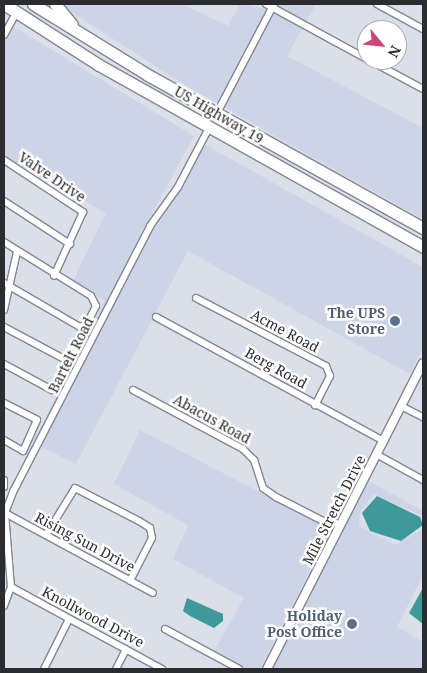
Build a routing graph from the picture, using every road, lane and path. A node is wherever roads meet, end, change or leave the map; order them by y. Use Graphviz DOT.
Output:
graph roads {
  1 [pos="4,4"];
  2 [pos="33,4"];
  3 [pos="55,4"];
  4 [pos="377,4"];
  5 [pos="271,5"];
  6 [pos="17,12"];
  7 [pos="423,29"];
  8 [pos="79,33"];
  9 [pos="4,36"];
  10 [pos="357,53"];
  11 [pos="388,70"];
  12 [pos="139,85"];
  13 [pos="423,89"];
  14 [pos="217,113"];
  15 [pos="209,128"];
  16 [pos="4,160"];
  17 [pos="4,201"];
  18 [pos="423,228"];
  19 [pos="4,242"];
  20 [pos="70,244"];
  21 [pos="423,247"];
  22 [pos="18,252"];
  23 [pos="54,276"];
  24 [pos="7,285"];
  25 [pos="196,298"];
  26 [pos="4,310"];
  27 [pos="156,317"];
  28 [pos="4,327"];
  29 [pos="423,363"];
  30 [pos="4,364"];
  31 [pos="133,390"];
  32 [pos="4,403"];
  33 [pos="315,405"];
  34 [pos="401,406"];
  35 [pos="423,417"];
  36 [pos="4,440"];
  37 [pos="383,441"];
  38 [pos="376,454"];
  39 [pos="4,480"];
  40 [pos="423,480"];
  41 [pos="4,487"];
  42 [pos="5,514"];
  43 [pos="341,524"];
  44 [pos="46,535"];
  45 [pos="130,581"];
  46 [pos="11,588"];
  47 [pos="153,593"];
  48 [pos="4,606"];
  49 [pos="69,619"];
  50 [pos="166,629"];
  51 [pos="126,649"];
  52 [pos="44,669"];
  53 [pos="116,669"];
  54 [pos="162,669"];
  55 [pos="239,669"];
  56 [pos="266,669"];
  1 -- 6 [label="highway, US Highway 19"];
  2 -- 8 [label="highway, US Highway 19"];
  3 -- 8 [label="highway"];
  4 -- 7 [label="street"];
  5 -- 10 [label="street"];
  5 -- 14 [label="street"];
  6 -- 9 [label="street"];
  6 -- 12 [label="highway, US Highway 19"];
  8 -- 14 [label="highway, US Highway 19"];
  11 -- 13 [label="street"];
  12 -- 14 [label="highway"];
  12 -- 15 [label="highway, US Highway 19"];
  14 -- 18 [label="highway, US Highway 19"];
  15 -- 21 [label="highway, US Highway 19"];
  15 -- 42 [label="street, Bartelt Road"];
  16 -- 20 [label="street, Valve Drive"];
  17 -- 20 [label="street"];
  19 -- 22 [label="street"];
  20 -- 23 [label="street"];
  22 -- 23 [label="street"];
  22 -- 24 [label="street"];
  23 -- 24 [label="street"];
  24 -- 26 [label="street"];
  25 -- 33 [label="street, Acme Road"];
  27 -- 33 [label="street, Berg Road"];
  28 -- 30 [label="street"];
  29 -- 34 [label="street, Mile Stretch Drive"];
  31 -- 43 [label="street, Abacus Road"];
  32 -- 36 [label="street"];
  33 -- 37 [label="street, Berg Road"];
  34 -- 35 [label="street"];
  34 -- 37 [label="street, Mile Stretch Drive"];
  37 -- 38 [label="street, Mile Stretch Drive"];
  38 -- 40 [label="street"];
  38 -- 43 [label="street, Mile Stretch Drive"];
  39 -- 41 [label="street"];
  42 -- 44 [label="street, Rising Sun Drive"];
  42 -- 46 [label="street"];
  43 -- 56 [label="street, Mile Stretch Drive"];
  44 -- 45 [label="street, Rising Sun Drive"];
  44 -- 45 [label="street"];
  45 -- 47 [label="street, Rising Sun Drive"];
  46 -- 48 [label="street"];
  46 -- 49 [label="street, Knollwood Drive"];
  49 -- 51 [label="street, Knollwood Drive"];
  49 -- 52 [label="street"];
  50 -- 55 [label="street"];
  51 -- 53 [label="street"];
  51 -- 54 [label="street, Knollwood Drive"];
}
